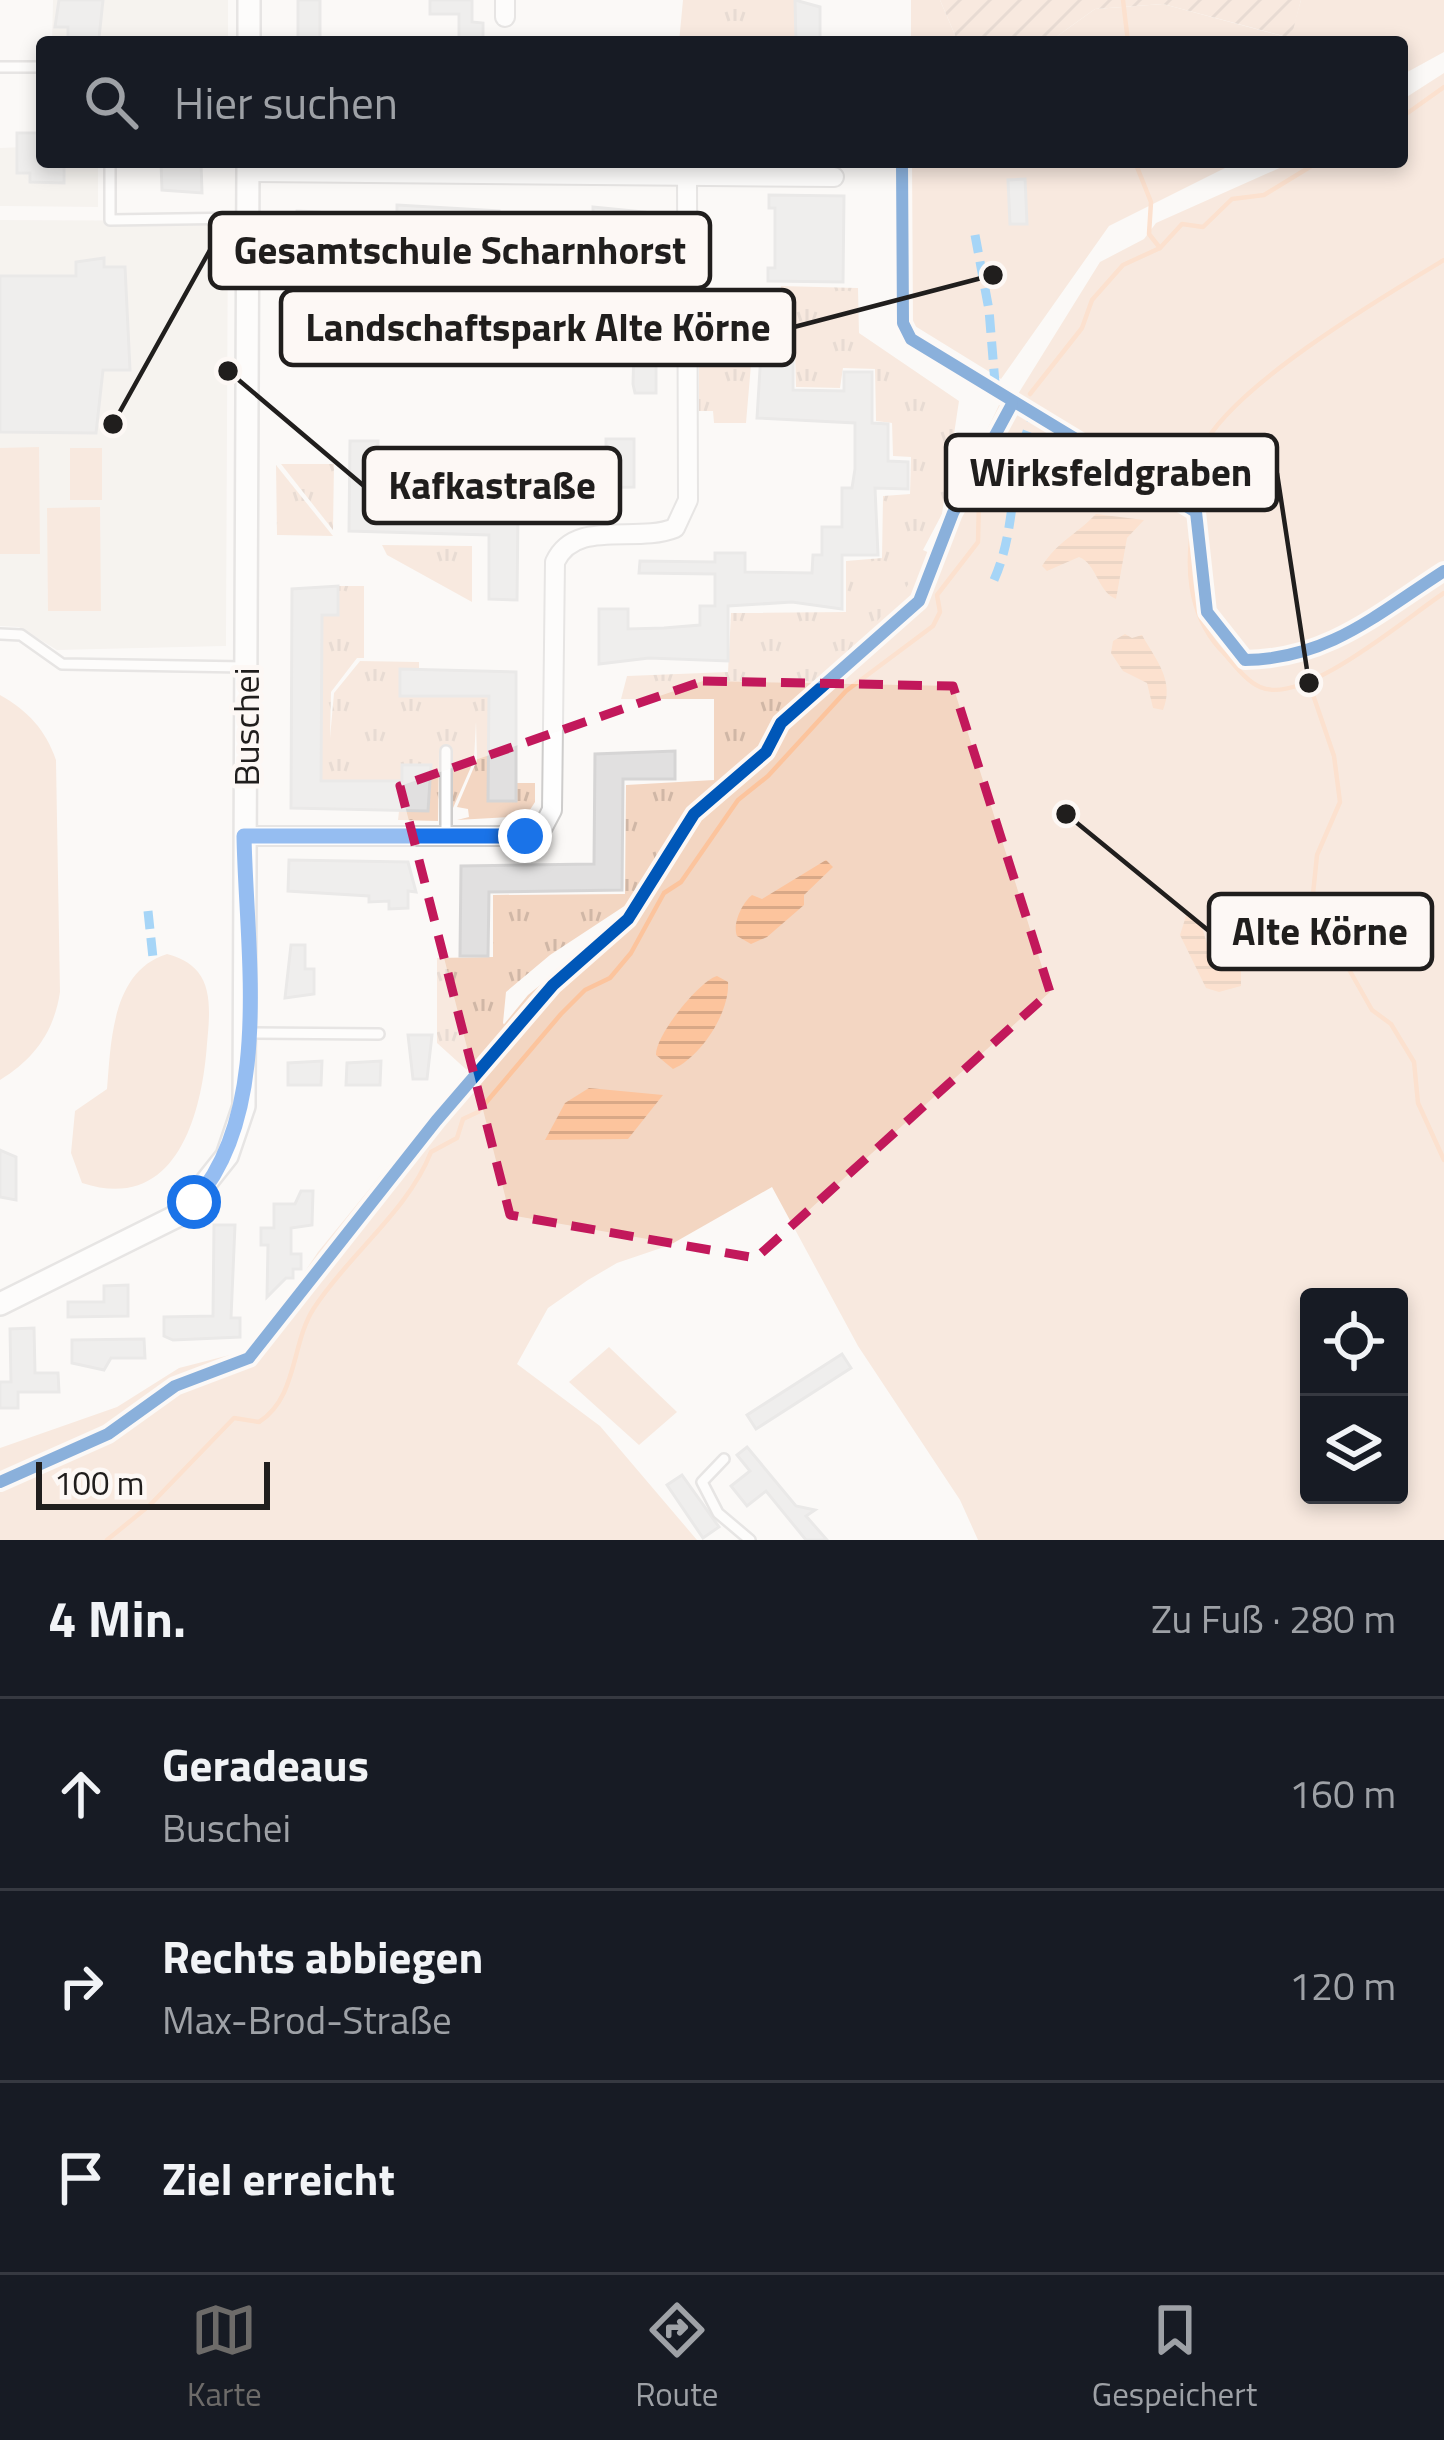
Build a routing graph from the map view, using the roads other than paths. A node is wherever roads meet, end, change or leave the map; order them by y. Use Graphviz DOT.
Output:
graph roads {
  1 [pos="249,0"];
  2 [pos="249,36"];
  3 [pos="36,67"];
  4 [pos="1,68"];
  5 [pos="110,168"];
  6 [pos="248,168"];
  7 [pos="297,168"];
  8 [pos="836,169"];
  9 [pos="688,176"];
  10 [pos="246,218"];
  11 [pos="0,634"];
  12 [pos="245,667"];
  13 [pos="446,751"];
  14 [pos="446,835"];
  15 [pos="244,836"];
  16 [pos="246,1033"];
  17 [pos="379,1034"];
  18 [pos="0,1304"];
  19 [pos="724,1459"];
  20 [pos="750,1540"];
  1 -- 2 [label="street"];
  3 -- 4 [label="lane"];
  5 -- 10 [label="lane"];
  6 -- 10 [label="street, Buschei"];
  7 -- 9 [label="street"];
  8 -- 9 [label="street"];
  9 -- 14 [label="street"];
  10 -- 12 [label="street, Buschei"];
  11 -- 12 [label="lane"];
  12 -- 15 [label="street, Buschei"];
  13 -- 14 [label="lane"];
  14 -- 15 [label="street"];
  15 -- 16 [label="street, Buschei"];
  16 -- 17 [label="lane"];
  16 -- 18 [label="street, Buschei"];
  19 -- 20 [label="lane"];
}
